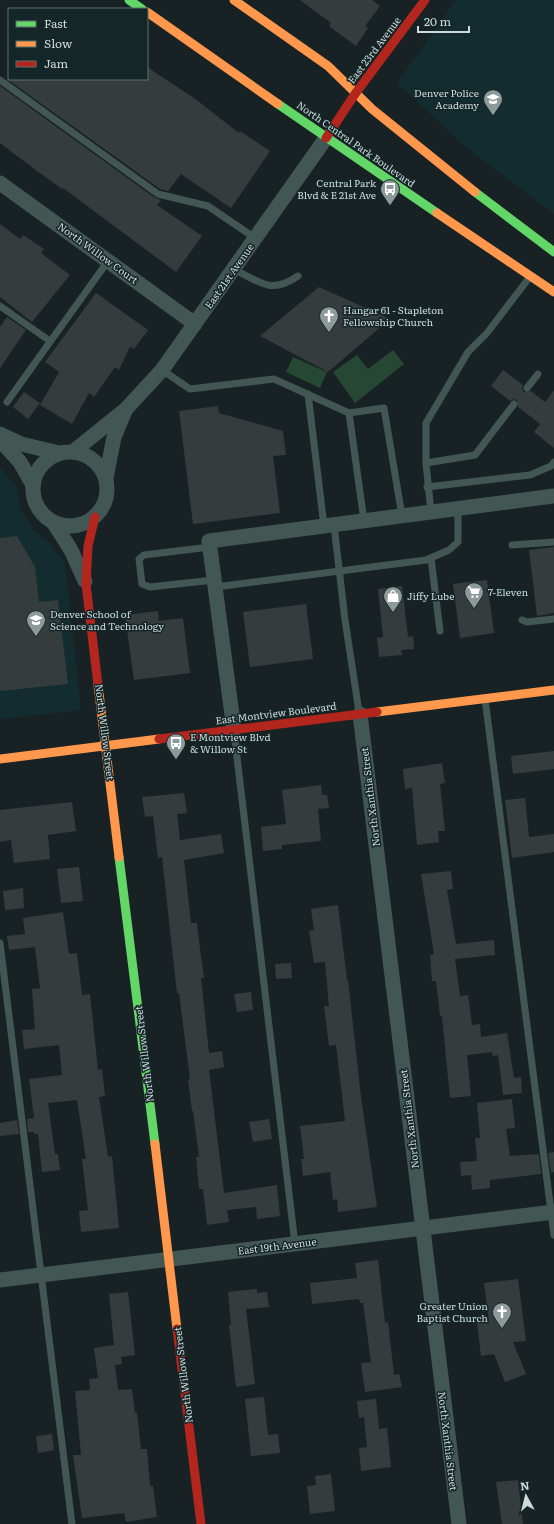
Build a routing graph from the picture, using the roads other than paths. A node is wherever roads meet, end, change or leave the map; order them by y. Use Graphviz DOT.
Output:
graph roads {
  1 [pos="130,0"];
  2 [pos="234,0"];
  3 [pos="425,0"];
  4 [pos="141,8"];
  5 [pos="148,13"];
  6 [pos="0,80"];
  7 [pos="355,94"];
  8 [pos="326,138"];
  9 [pos="0,183"];
  10 [pos="255,238"];
  11 [pos="554,252"];
  12 [pos="108,261"];
  13 [pos="234,269"];
  14 [pos="298,276"];
  15 [pos="530,276"];
  16 [pos="554,292"];
  17 [pos="0,306"];
  18 [pos="195,324"];
  19 [pos="50,341"];
  20 [pos="162,370"];
  21 [pos="538,374"];
  22 [pos="527,388"];
  23 [pos="308,394"];
  24 [pos="7,402"];
  25 [pos="514,404"];
  26 [pos="126,409"];
  27 [pos="349,414"];
  28 [pos="0,434"];
  29 [pos="0,440"];
  30 [pos="66,452"];
  31 [pos="426,462"];
  32 [pos="554,462"];
  33 [pos="106,478"];
  34 [pos="33,485"];
  35 [pos="427,487"];
  36 [pos="554,496"];
  37 [pos="458,508"];
  38 [pos="431,512"];
  39 [pos="402,516"];
  40 [pos="94,518"];
  41 [pos="364,521"];
  42 [pos="53,522"];
  43 [pos="329,526"];
  44 [pos="554,542"];
  45 [pos="512,545"];
  46 [pos="210,548"];
  47 [pos="431,558"];
  48 [pos="339,572"];
  49 [pos="215,583"];
  50 [pos="86,584"];
  51 [pos="554,619"];
  52 [pos="522,620"];
  53 [pos="440,632"];
  54 [pos="554,690"];
  55 [pos="485,698"];
  56 [pos="360,714"];
  57 [pos="234,730"];
  58 [pos="106,746"];
  59 [pos="0,759"];
  60 [pos="0,943"];
  61 [pos="553,1212"];
  62 [pos="422,1228"];
  63 [pos="554,1235"];
  64 [pos="295,1245"];
  65 [pos="169,1259"];
  66 [pos="41,1275"];
  67 [pos="0,1280"];
  68 [pos="72,1524"];
  69 [pos="200,1524"];
  70 [pos="459,1524"];
  1 -- 4 [label="main road"];
  2 -- 7 [label="main road"];
  3 -- 7 [label="main road, East 23rd Avenue"];
  5 -- 8 [label="main road, North Central Park Boulevard"];
  6 -- 10 [label="lane"];
  7 -- 8 [label="main road, East 23rd Avenue"];
  7 -- 11 [label="main road"];
  8 -- 10 [label="street, East 21st Avenue"];
  8 -- 15 [label="main road, North Central Park Boulevard"];
  9 -- 12 [label="street, North Willow Court"];
  10 -- 13 [label="street, East 21st Avenue"];
  12 -- 18 [label="street, North Willow Court"];
  12 -- 19 [label="lane"];
  13 -- 14 [label="lane"];
  13 -- 18 [label="street, East 21st Avenue"];
  15 -- 16 [label="main road, North Central Park Boulevard"];
  15 -- 31 [label="lane"];
  17 -- 19 [label="lane"];
  18 -- 20 [label="street, East 21st Avenue"];
  19 -- 24 [label="lane"];
  20 -- 23 [label="lane"];
  20 -- 26 [label="street, East 21st Avenue"];
  21 -- 22 [label="lane"];
  23 -- 27 [label="lane"];
  23 -- 43 [label="lane"];
  25 -- 31 [label="lane"];
  26 -- 30 [label="street, East 21st Avenue"];
  26 -- 33 [label="street, East 21st Avenue"];
  27 -- 39 [label="lane"];
  27 -- 41 [label="lane"];
  28 -- 30 [label="street"];
  29 -- 34 [label="street"];
  30 -- 33 [label="street"];
  30 -- 34 [label="street"];
  31 -- 35 [label="lane"];
  32 -- 35 [label="lane"];
  33 -- 40 [label="street"];
  34 -- 42 [label="street"];
  35 -- 38 [label="lane"];
  36 -- 37 [label="street"];
  37 -- 38 [label="street"];
  37 -- 47 [label="lane"];
  38 -- 39 [label="street"];
  39 -- 41 [label="street"];
  40 -- 42 [label="street"];
  40 -- 50 [label="main road, North Willow Street"];
  41 -- 43 [label="street"];
  42 -- 50 [label="street, North Willow Street"];
  43 -- 46 [label="street"];
  43 -- 48 [label="lane"];
  44 -- 45 [label="lane"];
  46 -- 49 [label="street"];
  46 -- 49 [label="lane"];
  47 -- 48 [label="lane"];
  47 -- 53 [label="lane"];
  48 -- 49 [label="lane"];
  48 -- 56 [label="lane"];
  49 -- 57 [label="street"];
  50 -- 58 [label="main road, North Willow Street"];
  51 -- 52 [label="lane"];
  54 -- 55 [label="main road, East Montview Boulevard"];
  55 -- 56 [label="main road, East Montview Boulevard"];
  55 -- 61 [label="lane"];
  56 -- 57 [label="main road, East Montview Boulevard"];
  56 -- 62 [label="street, North Xanthia Street"];
  57 -- 58 [label="main road, East Montview Boulevard"];
  57 -- 64 [label="lane"];
  58 -- 59 [label="main road, East Montview Boulevard"];
  58 -- 65 [label="main road, North Willow Street"];
  60 -- 66 [label="lane"];
  61 -- 62 [label="street, East 19th Avenue"];
  61 -- 63 [label="lane"];
  62 -- 64 [label="street, East 19th Avenue"];
  62 -- 70 [label="street, North Xanthia Street"];
  64 -- 65 [label="street, East 19th Avenue"];
  65 -- 66 [label="street, East 19th Avenue"];
  65 -- 69 [label="main road, North Willow Street"];
  66 -- 67 [label="street, East 19th Avenue"];
  66 -- 68 [label="lane"];
}
